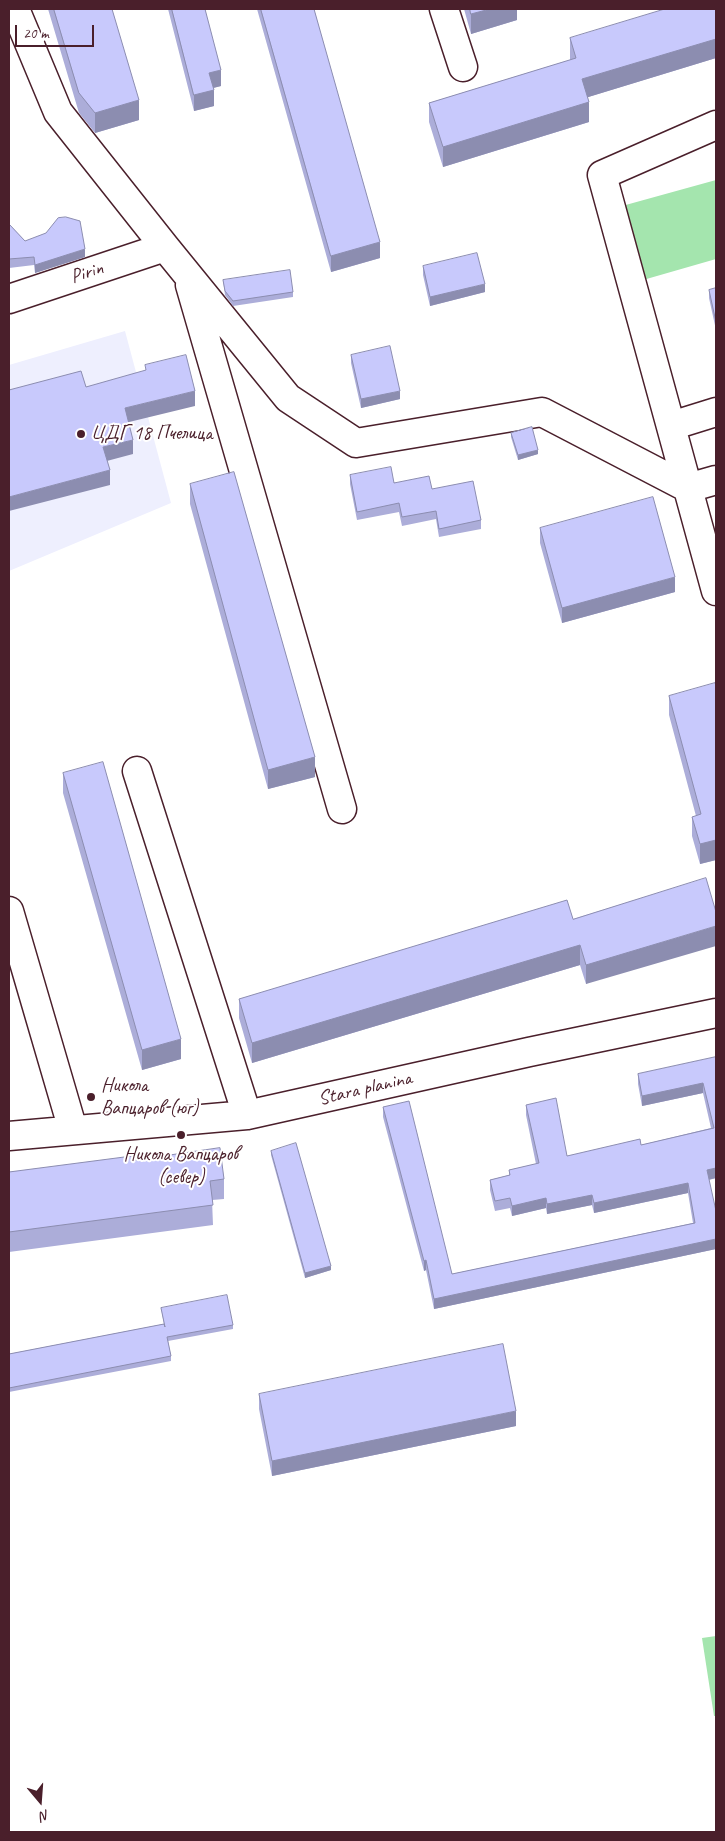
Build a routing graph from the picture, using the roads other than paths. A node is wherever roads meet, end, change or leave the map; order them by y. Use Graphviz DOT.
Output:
graph roads {
  1 [pos="16,9"];
  2 [pos="444,9"];
  3 [pos="463,67"];
  4 [pos="716,125"];
  5 [pos="165,247"];
  6 [pos="187,274"];
  7 [pos="9,298"];
  8 [pos="716,412"];
  9 [pos="671,426"];
  10 [pos="716,480"];
  11 [pos="688,488"];
  12 [pos="716,592"];
  13 [pos="137,771"];
  14 [pos="342,809"];
  15 [pos="9,912"];
  16 [pos="716,1013"];
  17 [pos="248,1115"];
  18 [pos="73,1130"];
  19 [pos="9,1136"];
  1 -- 5 [label="street"];
  2 -- 3 [label="street"];
  4 -- 9 [label="street"];
  5 -- 6 [label="street"];
  5 -- 7 [label="street, Pirin"];
  6 -- 11 [label="street"];
  6 -- 14 [label="street"];
  8 -- 9 [label="street"];
  9 -- 11 [label="street"];
  10 -- 11 [label="street"];
  11 -- 12 [label="street"];
  13 -- 17 [label="street"];
  15 -- 18 [label="street"];
  16 -- 17 [label="street, Stara planina"];
  17 -- 18 [label="street, Stara planina"];
  18 -- 19 [label="street, Stara planina"];
}
